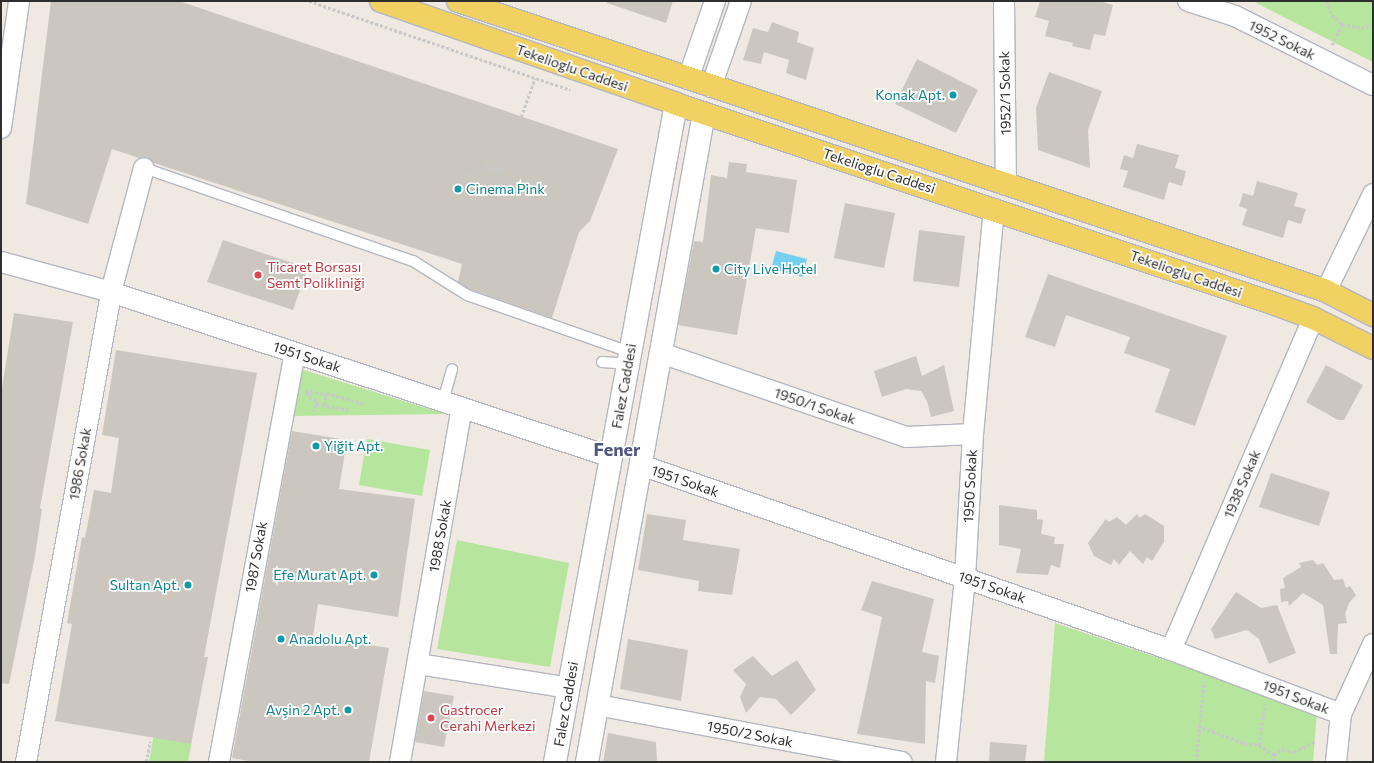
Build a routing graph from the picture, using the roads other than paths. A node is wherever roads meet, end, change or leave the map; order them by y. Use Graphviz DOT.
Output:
graph roads {
  1 [pos="19,1"];
  2 [pos="381,1"];
  3 [pos="458,1"];
  4 [pos="715,1"];
  5 [pos="741,1"];
  6 [pos="1004,1"];
  7 [pos="1188,1"];
  8 [pos="1237,9"];
  9 [pos="688,79"];
  10 [pos="1373,85"];
  11 [pos="711,87"];
  12 [pos="676,104"];
  13 [pos="704,113"];
  14 [pos="1,128"];
  15 [pos="144,168"];
  16 [pos="1006,185"];
  17 [pos="1373,194"];
  18 [pos="994,209"];
  19 [pos="1,262"];
  20 [pos="1326,291"];
  21 [pos="111,292"];
  22 [pos="1373,316"];
  23 [pos="1314,318"];
  24 [pos="1373,348"];
  25 [pos="295,353"];
  26 [pos="661,353"];
  27 [pos="629,358"];
  28 [pos="602,362"];
  29 [pos="452,369"];
  30 [pos="443,402"];
  31 [pos="462,408"];
  32 [pos="973,434"];
  33 [pos="611,457"];
  34 [pos="640,465"];
  35 [pos="965,578"];
  36 [pos="1373,644"];
  37 [pos="1171,650"];
  38 [pos="418,664"];
  39 [pos="569,688"];
  40 [pos="597,705"];
  41 [pos="1341,714"];
  42 [pos="26,762"];
  43 [pos="219,762"];
  44 [pos="400,762"];
  45 [pos="556,762"];
  46 [pos="587,762"];
  47 [pos="902,762"];
  48 [pos="946,762"];
  49 [pos="1336,762"];
  1 -- 14 [label="street"];
  2 -- 12 [label="main road, Tekelioglu Caddesi"];
  3 -- 9 [label="main road, Tekelioglu Caddesi"];
  4 -- 9 [label="street"];
  5 -- 11 [label="street"];
  6 -- 16 [label="street, 1952/1 Sokak"];
  7 -- 8 [label="street, 1952 Sokak"];
  8 -- 10 [label="street, 1952 Sokak"];
  9 -- 11 [label="main road, Tekelioglu Caddesi"];
  11 -- 16 [label="main road, Tekelioglu Caddesi"];
  12 -- 13 [label="main road, Tekelioglu Caddesi"];
  12 -- 27 [label="street, Falez Caddesi"];
  13 -- 18 [label="main road, Tekelioglu Caddesi"];
  13 -- 26 [label="street"];
  15 -- 21 [label="street, 1986 Sokak"];
  15 -- 27 [label="lane"];
  16 -- 20 [label="main road, Tekelioglu Caddesi"];
  17 -- 20 [label="street"];
  18 -- 23 [label="main road, Tekelioglu Caddesi"];
  18 -- 32 [label="street, 1950 Sokak"];
  19 -- 21 [label="street, 1951 Sokak"];
  20 -- 22 [label="main road, Tekelioglu Caddesi"];
  21 -- 25 [label="street, 1951 Sokak"];
  21 -- 42 [label="street, 1986 Sokak"];
  23 -- 24 [label="main road, Tekelioglu Caddesi"];
  23 -- 37 [label="street, 1938 Sokak"];
  25 -- 30 [label="street, 1951 Sokak"];
  25 -- 43 [label="street, 1987 Sokak"];
  26 -- 32 [label="street, 1950/1 Sokak"];
  26 -- 34 [label="street"];
  27 -- 28 [label="lane"];
  27 -- 33 [label="street, Falez Caddesi"];
  29 -- 30 [label="lane"];
  30 -- 31 [label="street, 1951 Sokak"];
  31 -- 33 [label="street, 1951 Sokak"];
  31 -- 38 [label="street, 1988 Sokak"];
  32 -- 35 [label="street, 1950 Sokak"];
  33 -- 34 [label="street"];
  33 -- 39 [label="street, Falez Caddesi"];
  34 -- 35 [label="street, 1951 Sokak"];
  34 -- 40 [label="street"];
  35 -- 37 [label="street, 1951 Sokak"];
  35 -- 48 [label="street, 1950 Sokak"];
  36 -- 41 [label="street"];
  37 -- 41 [label="street, 1951 Sokak"];
  38 -- 39 [label="street"];
  38 -- 44 [label="street, 1988 Sokak"];
  39 -- 45 [label="street, Falez Caddesi"];
  40 -- 46 [label="street"];
  40 -- 47 [label="street, 1950/2 Sokak"];
  41 -- 49 [label="street"];
}
